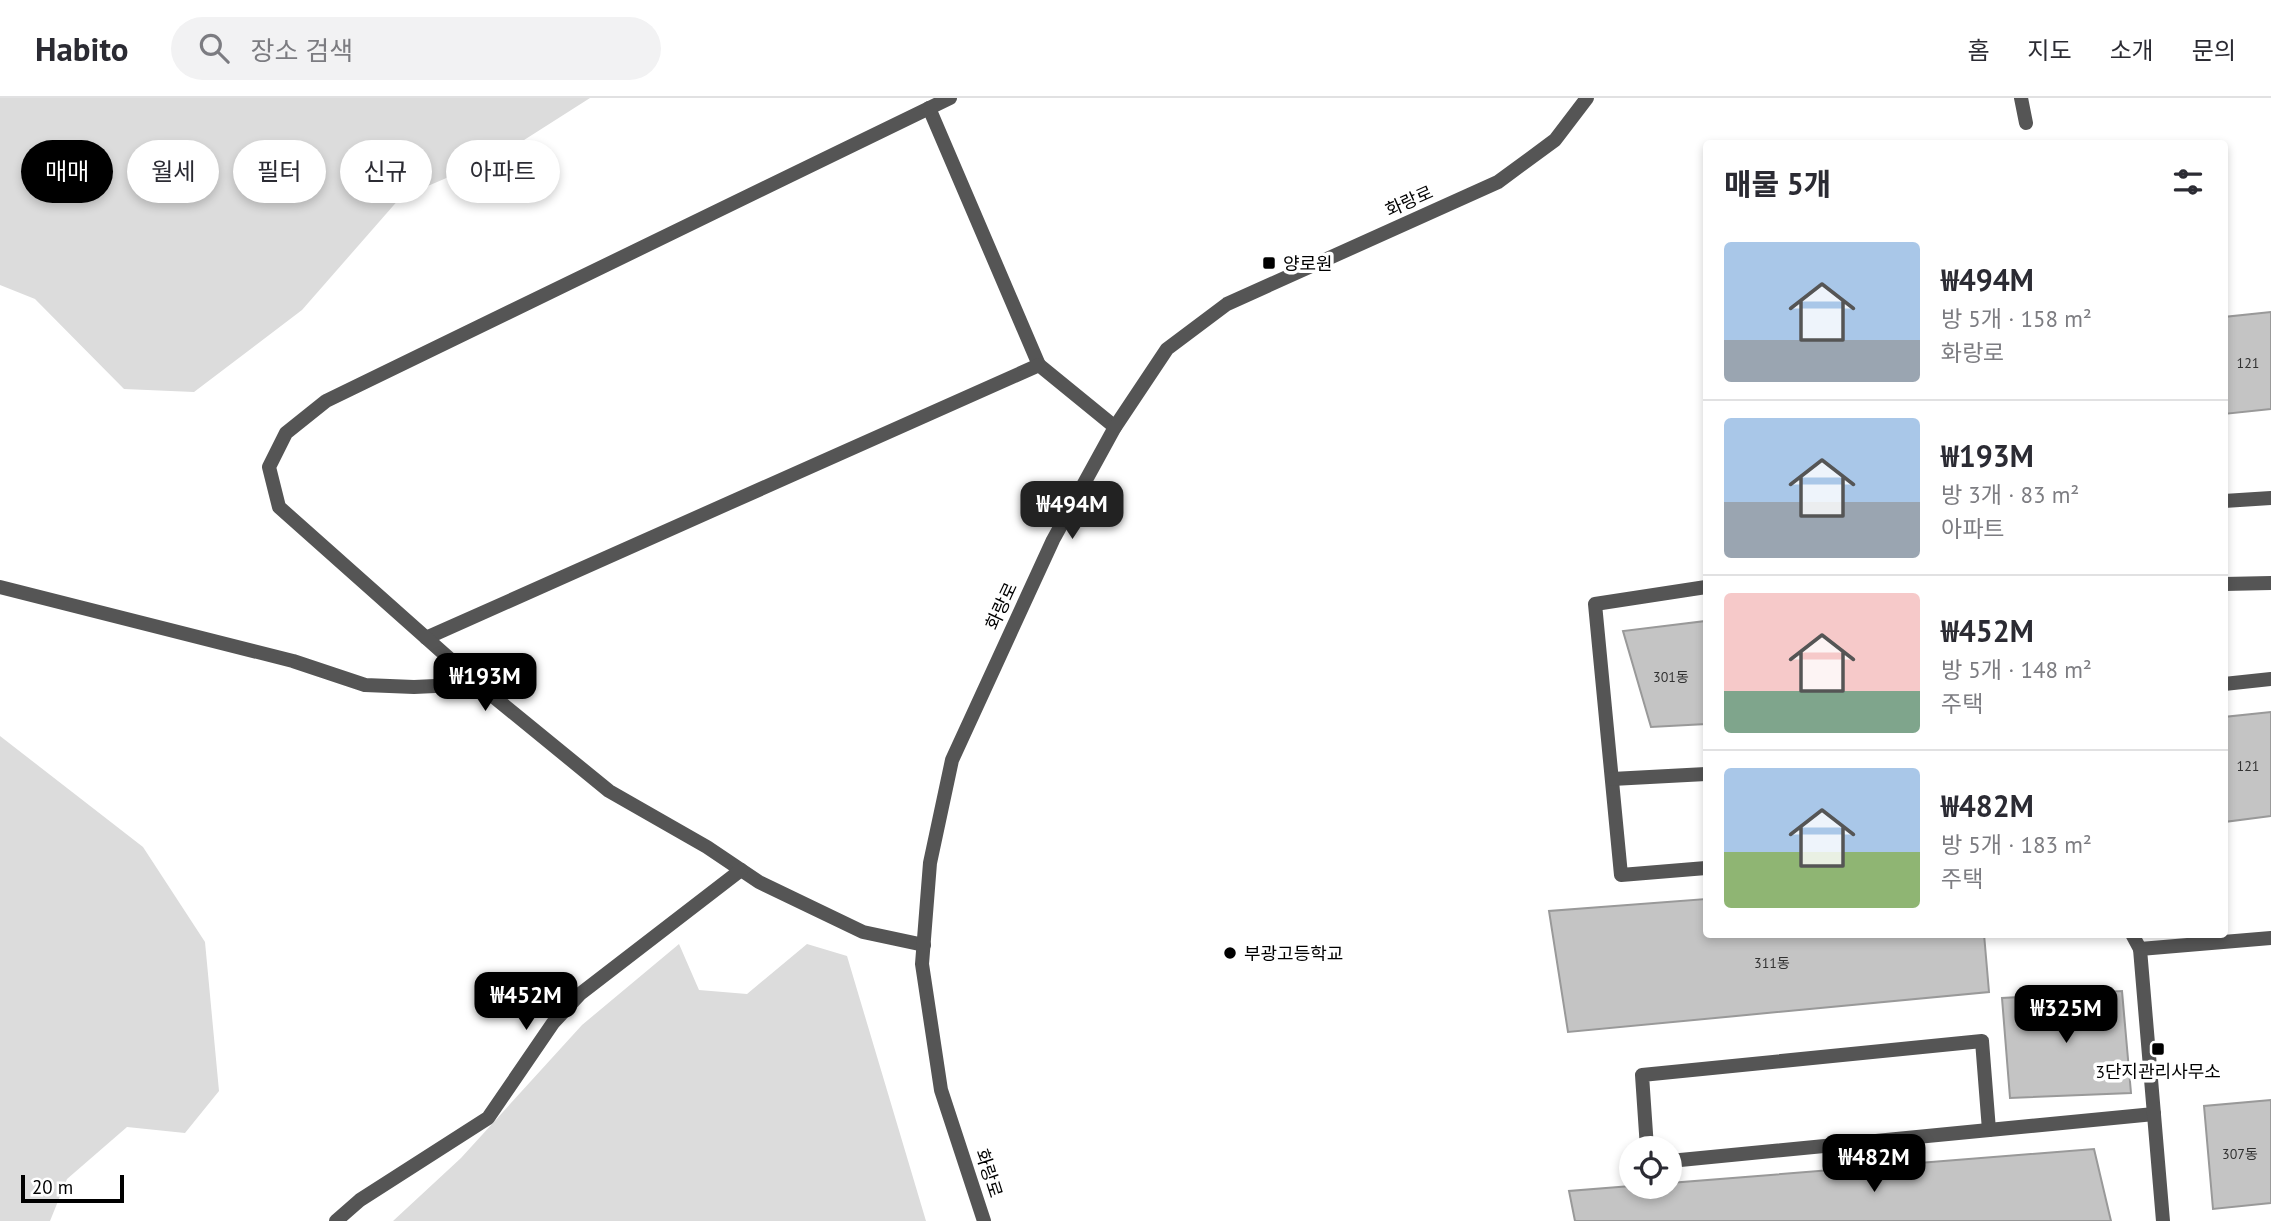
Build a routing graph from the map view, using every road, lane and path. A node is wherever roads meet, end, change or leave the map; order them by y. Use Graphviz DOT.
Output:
graph roads {
  1 [pos="950,98"];
  2 [pos="1587,98"];
  3 [pos="2021,98"];
  4 [pos="929,108"];
  5 [pos="2026,123"];
  6 [pos="1039,365"];
  7 [pos="1115,427"];
  8 [pos="2271,498"];
  9 [pos="2228,501"];
  10 [pos="2271,583"];
  11 [pos="2228,584"];
  12 [pos="0,587"];
  13 [pos="1703,587"];
  14 [pos="426,638"];
  15 [pos="2271,679"];
  16 [pos="478,684"];
  17 [pos="2228,684"];
  18 [pos="1703,774"];
  19 [pos="1612,779"];
  20 [pos="1703,868"];
  21 [pos="741,870"];
  22 [pos="2134,938"];
  23 [pos="2271,938"];
  24 [pos="924,945"];
  25 [pos="2140,949"];
  26 [pos="2154,1114"];
  27 [pos="1989,1130"];
  28 [pos="1646,1136"];
  29 [pos="1682,1160"];
  30 [pos="336,1221"];
  31 [pos="984,1221"];
  32 [pos="2163,1221"];
  1 -- 4 [label="street"];
  2 -- 7 [label="street, 화랑로"];
  3 -- 5 [label="street"];
  4 -- 6 [label="street"];
  4 -- 14 [label="street"];
  6 -- 7 [label="street"];
  6 -- 14 [label="street"];
  7 -- 24 [label="street, 화랑로"];
  8 -- 9 [label="street"];
  10 -- 11 [label="street"];
  12 -- 16 [label="street"];
  13 -- 19 [label="street"];
  14 -- 16 [label="street"];
  15 -- 17 [label="street"];
  16 -- 21 [label="street"];
  18 -- 19 [label="street"];
  19 -- 20 [label="street"];
  21 -- 24 [label="street"];
  21 -- 30 [label="street"];
  22 -- 25 [label="street"];
  23 -- 25 [label="street"];
  24 -- 31 [label="street, 화랑로"];
  25 -- 26 [label="street"];
  26 -- 27 [label="street"];
  26 -- 32 [label="street"];
  27 -- 28 [label="street"];
  27 -- 29 [label="street"];
}
